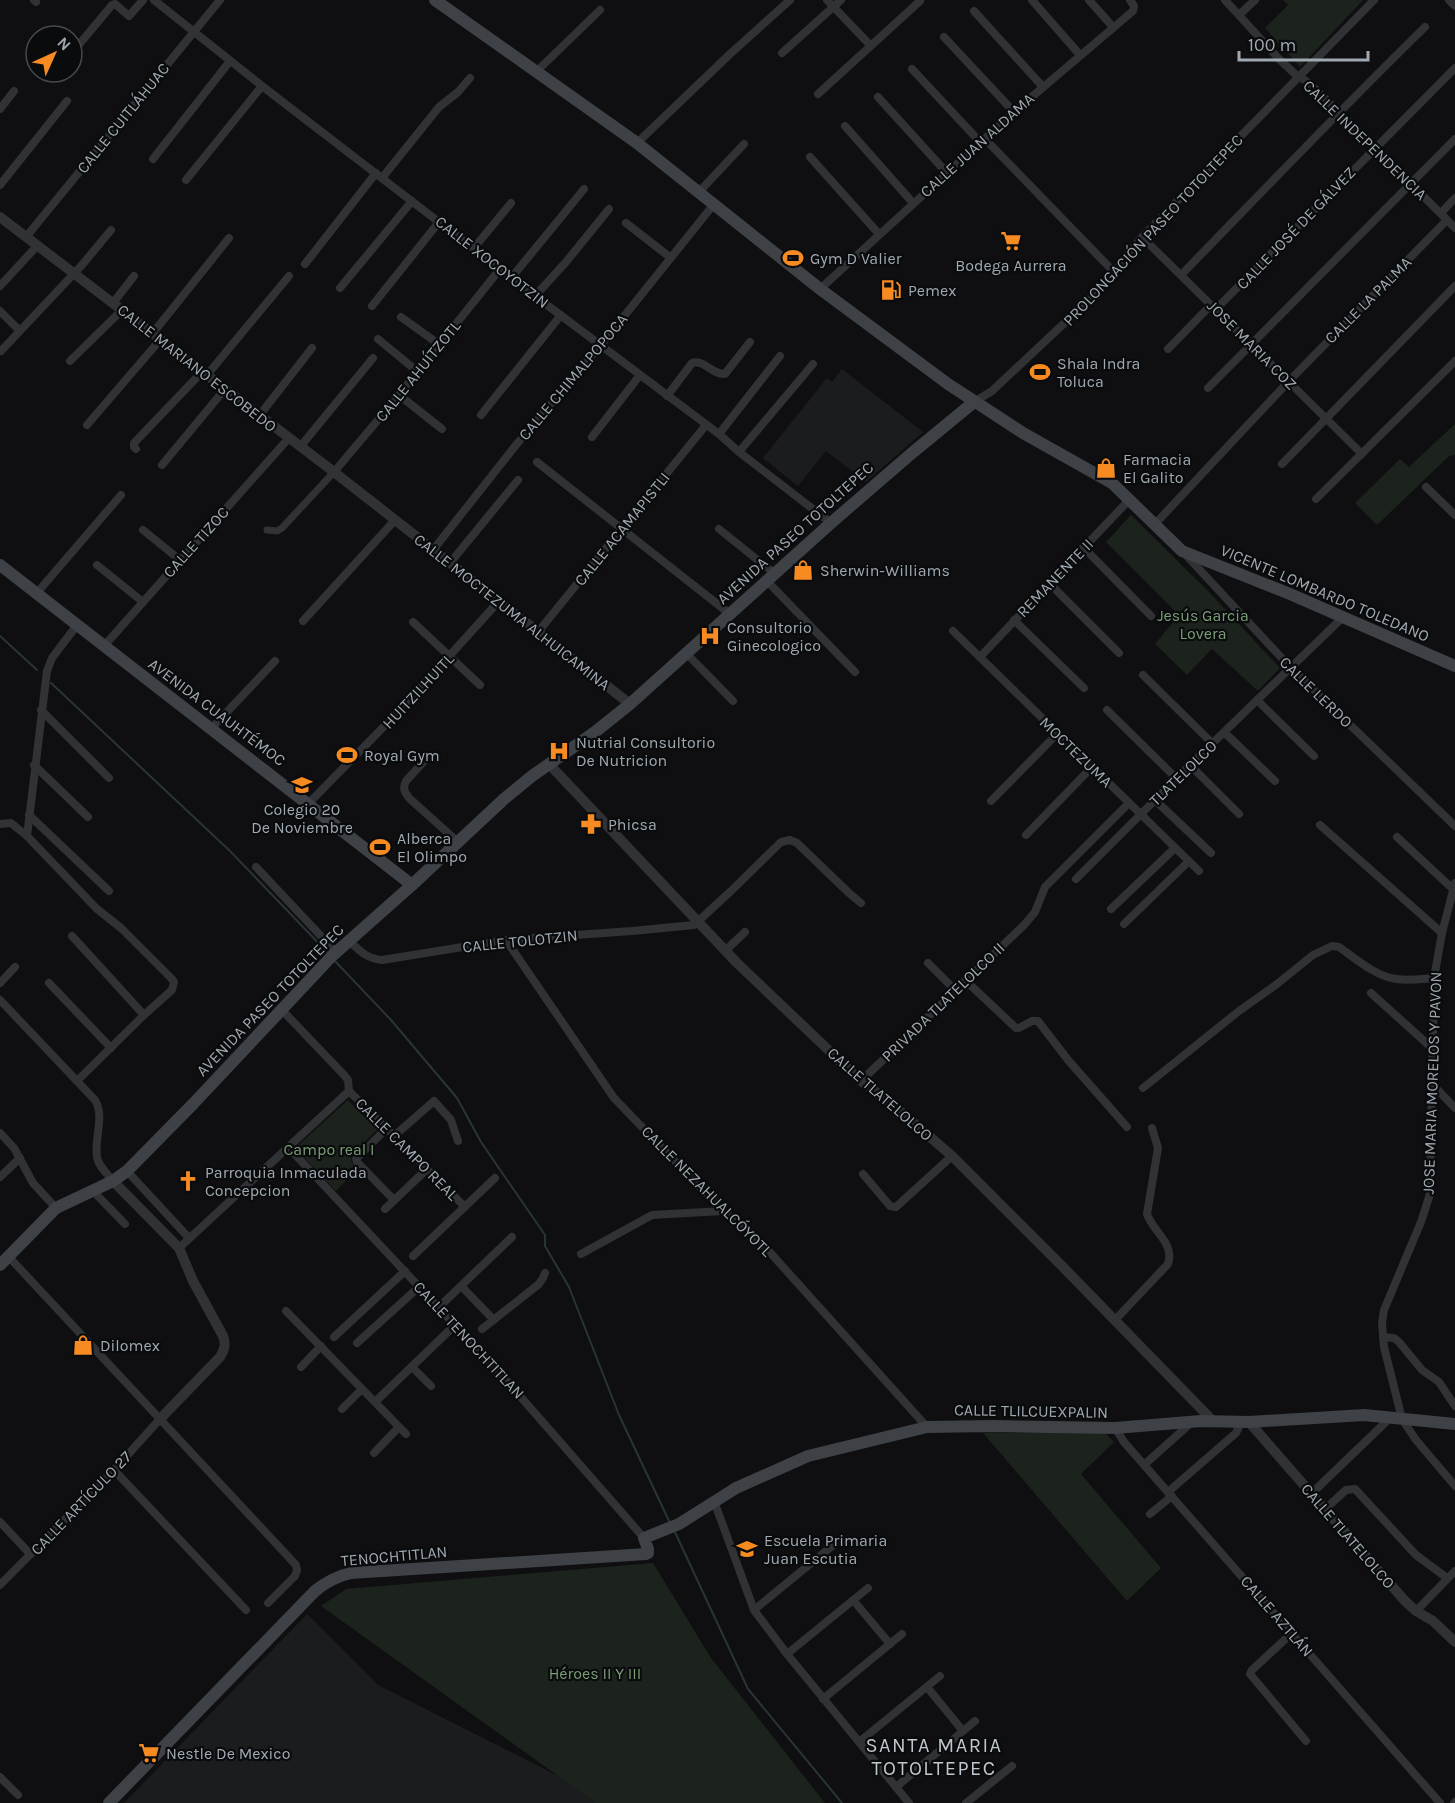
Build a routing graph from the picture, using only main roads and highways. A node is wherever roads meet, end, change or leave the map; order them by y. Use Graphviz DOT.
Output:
graph roads {
  1 [pos="435,0"];
  2 [pos="974,402"];
  3 [pos="0,566"];
  4 [pos="1455,666"];
  5 [pos="412,885"];
  6 [pos="4,1260"];
  7 [pos="1455,1424"];
  8 [pos="674,1526"];
  9 [pos="109,1803"];
  1 -- 2 [label="main road"];
  2 -- 4 [label="main road, VICENTE LOMBARDO TOLEDANO"];
  2 -- 5 [label="main road, AVENIDA PASEO TOTOLTEPEC"];
  3 -- 5 [label="main road, AVENIDA CUAUHTÉMOC"];
  5 -- 6 [label="main road, AVENIDA PASEO TOTOLTEPEC"];
  7 -- 8 [label="main road, CALLE TLILCUEXPALIN"];
  8 -- 9 [label="main road, TENOCHTITLAN"];
}
